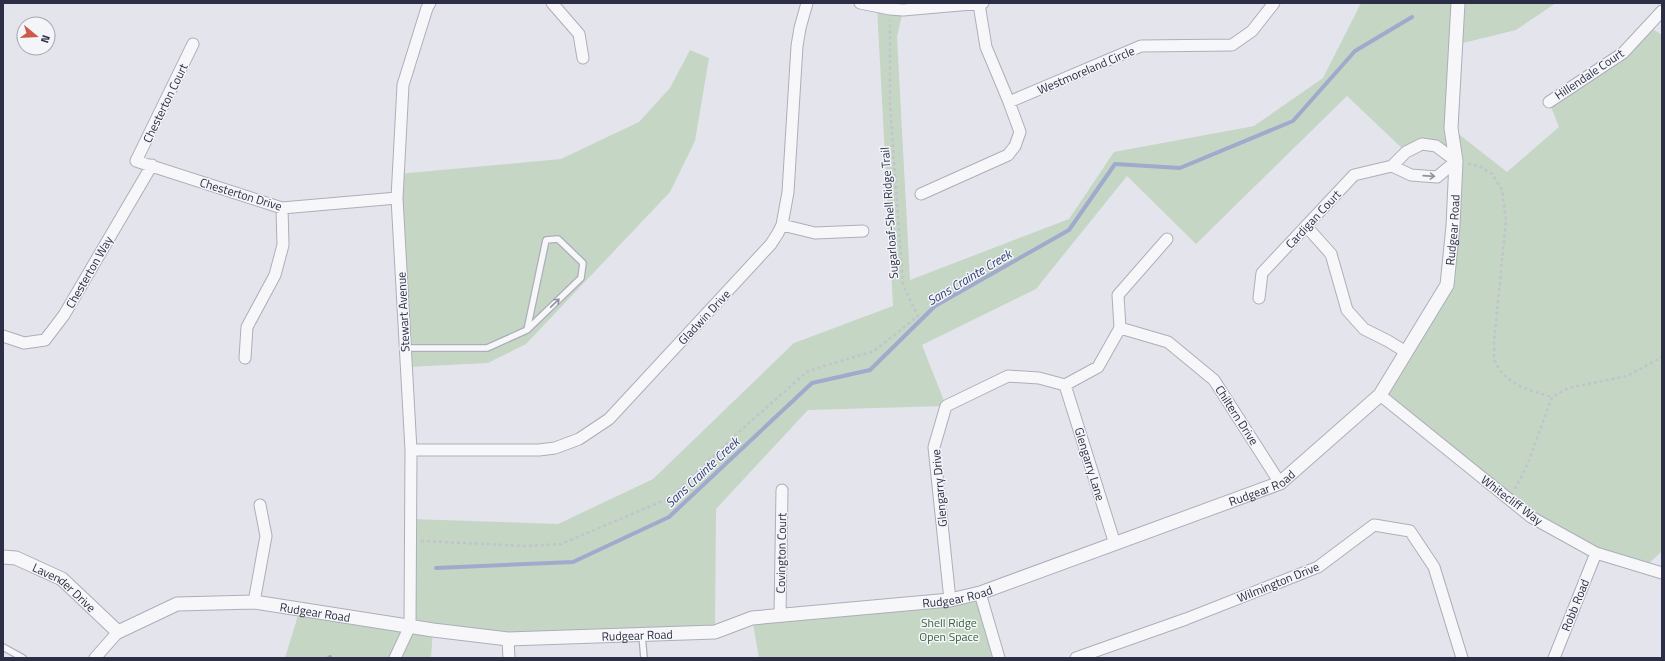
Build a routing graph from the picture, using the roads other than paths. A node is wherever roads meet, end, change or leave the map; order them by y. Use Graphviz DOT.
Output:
graph roads {
  1 [pos="430,3"];
  2 [pos="552,3"];
  3 [pos="807,3"];
  4 [pos="860,3"];
  5 [pos="1274,3"];
  6 [pos="1458,3"];
  7 [pos="981,4"];
  8 [pos="1662,11"];
  9 [pos="193,44"];
  10 [pos="583,58"];
  11 [pos="1009,102"];
  12 [pos="1548,102"];
  13 [pos="136,161"];
  14 [pos="1456,161"];
  15 [pos="152,165"];
  16 [pos="1392,166"];
  17 [pos="921,194"];
  18 [pos="397,198"];
  19 [pos="282,208"];
  20 [pos="782,225"];
  21 [pos="1306,226"];
  22 [pos="863,230"];
  23 [pos="1167,239"];
  24 [pos="1259,298"];
  25 [pos="1120,328"];
  26 [pos="527,330"];
  27 [pos="3,336"];
  28 [pos="405,348"];
  29 [pos="1406,352"];
  30 [pos="245,358"];
  31 [pos="1065,385"];
  32 [pos="1380,395"];
  33 [pos="411,450"];
  34 [pos="1280,483"];
  35 [pos="782,490"];
  36 [pos="260,505"];
  37 [pos="1114,544"];
  38 [pos="1596,552"];
  39 [pos="3,557"];
  40 [pos="1662,574"];
  41 [pos="980,593"];
  42 [pos="950,600"];
  43 [pos="254,602"];
  44 [pos="780,616"];
  45 [pos="410,626"];
  46 [pos="118,632"];
  47 [pos="642,635"];
  48 [pos="508,639"];
  49 [pos="3,647"];
  50 [pos="23,658"];
  51 [pos="95,658"];
  52 [pos="395,658"];
  53 [pos="509,658"];
  54 [pos="644,658"];
  55 [pos="999,658"];
  56 [pos="1076,658"];
  57 [pos="1462,658"];
  58 [pos="1554,658"];
  1 -- 18 [label="street, Stewart Avenue"];
  2 -- 10 [label="street"];
  3 -- 20 [label="street, Gladwin Drive"];
  4 -- 7 [label="street"];
  5 -- 11 [label="street, Westmoreland Circle"];
  6 -- 14 [label="street, Rudgear Road"];
  7 -- 11 [label="street"];
  8 -- 12 [label="street, Hillendale Court"];
  9 -- 13 [label="street, Chesterton Court"];
  11 -- 17 [label="street"];
  13 -- 15 [label="street, Chesterton Drive"];
  16 -- 14 [label="street, one-way"];
  14 -- 16 [label="street"];
  14 -- 29 [label="street, Rudgear Road"];
  15 -- 19 [label="street, Chesterton Drive"];
  15 -- 27 [label="street, Chesterton Way"];
  16 -- 21 [label="street, Cardigan Court"];
  18 -- 19 [label="street, Chesterton Drive"];
  18 -- 28 [label="street, Stewart Avenue"];
  19 -- 30 [label="street"];
  20 -- 22 [label="street"];
  20 -- 33 [label="street, Gladwin Drive"];
  21 -- 24 [label="street, Cardigan Court"];
  21 -- 29 [label="street"];
  23 -- 25 [label="street"];
  25 -- 31 [label="street"];
  25 -- 34 [label="street, Chiltern Drive"];
  26 -- 26 [label="lane, one-way"];
  26 -- 28 [label="lane"];
  28 -- 33 [label="street, Stewart Avenue"];
  29 -- 32 [label="street, Rudgear Road"];
  31 -- 37 [label="street, Glengarry Lane"];
  31 -- 42 [label="street, Glengarry Drive"];
  32 -- 34 [label="street, Rudgear Road"];
  32 -- 38 [label="street, Whitecliff Way"];
  33 -- 45 [label="street, Stewart Avenue"];
  34 -- 37 [label="street, Rudgear Road"];
  35 -- 44 [label="street, Covington Court"];
  36 -- 43 [label="street"];
  37 -- 41 [label="street, Rudgear Road"];
  38 -- 40 [label="street, Whitecliff Way"];
  38 -- 58 [label="street, Robb Road"];
  39 -- 46 [label="street, Lavender Drive"];
  41 -- 42 [label="street, Rudgear Road"];
  41 -- 55 [label="street"];
  42 -- 44 [label="street, Rudgear Road"];
  43 -- 45 [label="street, Rudgear Road"];
  43 -- 46 [label="street, Rudgear Road"];
  44 -- 47 [label="street, Rudgear Road"];
  45 -- 48 [label="street, Rudgear Road"];
  45 -- 52 [label="street"];
  46 -- 51 [label="street, Rudgear Road"];
  47 -- 48 [label="street, Rudgear Road"];
  47 -- 54 [label="lane"];
  48 -- 53 [label="street"];
  49 -- 50 [label="lane"];
  56 -- 57 [label="street, Wilmington Drive"];
}
